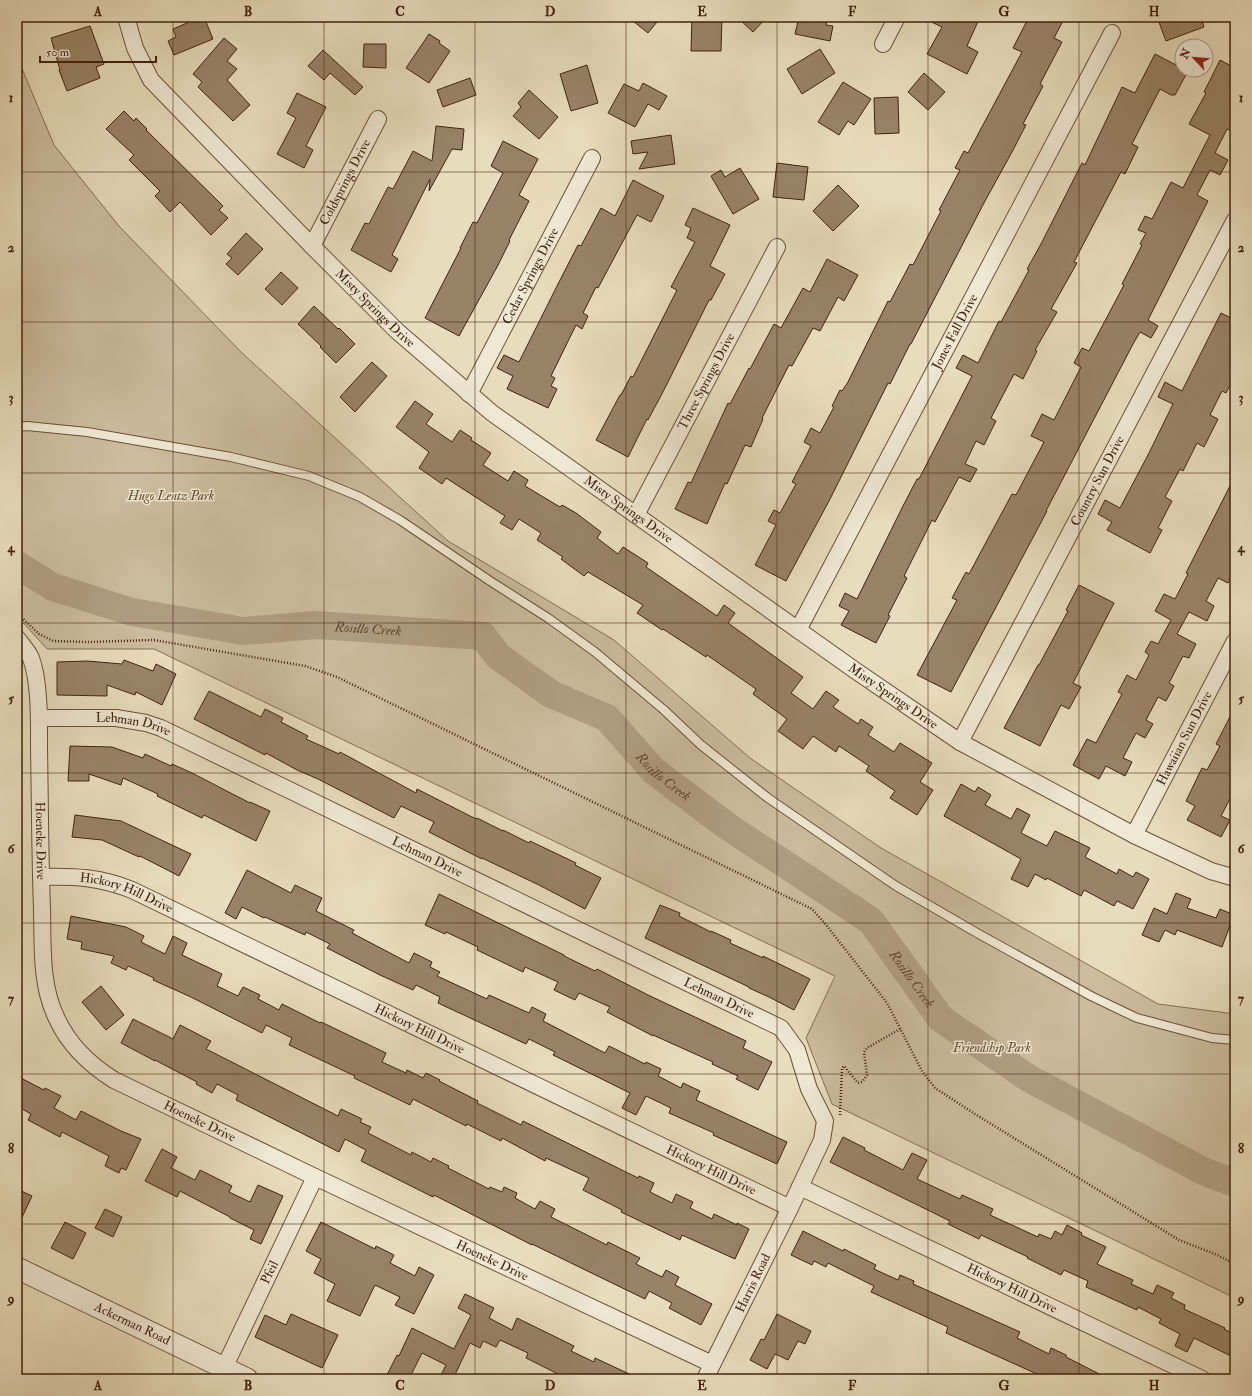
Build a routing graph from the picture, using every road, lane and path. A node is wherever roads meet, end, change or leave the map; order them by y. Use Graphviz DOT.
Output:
graph roads {
  1 [pos="126,17"];
  2 [pos="897,17"];
  3 [pos="1112,33"];
  4 [pos="883,44"];
  5 [pos="378,119"];
  6 [pos="592,158"];
  7 [pos="1235,220"];
  8 [pos="312,246"];
  9 [pos="777,247"];
  10 [pos="469,394"];
  11 [pos="17,427"];
  12 [pos="636,515"];
  13 [pos="17,613"];
  14 [pos="798,630"];
  15 [pos="17,638"];
  16 [pos="1235,641"];
  17 [pos="38,718"];
  18 [pos="960,742"];
  19 [pos="1134,835"];
  20 [pos="41,877"];
  21 [pos="1235,878"];
  22 [pos="900,1029"];
  23 [pos="1235,1040"];
  24 [pos="839,1120"];
  25 [pos="315,1177"];
  26 [pos="800,1187"];
  27 [pos="790,1208"];
  28 [pos="1235,1264"];
  29 [pos="17,1268"];
  30 [pos="712,1364"];
  31 [pos="224,1368"];
  32 [pos="247,1379"];
  33 [pos="705,1379"];
  34 [pos="1202,1379"];
  1 -- 8 [label="street, Misty Springs Drive"];
  2 -- 4 [label="street"];
  3 -- 14 [label="street, Jones Fall Drive"];
  5 -- 8 [label="street, Coldsprings Drive"];
  6 -- 10 [label="street, Cedar Springs Drive"];
  7 -- 18 [label="street, Country Sun Drive"];
  8 -- 10 [label="street, Misty Springs Drive"];
  9 -- 12 [label="street, Three Springs Drive"];
  10 -- 12 [label="street, Misty Springs Drive"];
  11 -- 23 [label="lane"];
  12 -- 14 [label="street, Misty Springs Drive"];
  13 -- 22 [label="path"];
  14 -- 18 [label="street, Misty Springs Drive"];
  15 -- 17 [label="street, Hoeneke Drive"];
  16 -- 19 [label="street, Hawaiian Sun Drive"];
  17 -- 20 [label="street, Hoeneke Drive"];
  17 -- 26 [label="street, Lehman Drive"];
  18 -- 19 [label="street, Misty Springs Drive"];
  19 -- 21 [label="street, Misty Springs Drive"];
  20 -- 25 [label="street, Hoeneke Drive"];
  20 -- 27 [label="street, Hickory Hill Drive"];
  22 -- 24 [label="path"];
  22 -- 28 [label="path"];
  25 -- 30 [label="street, Hoeneke Drive"];
  25 -- 31 [label="street, Pfeil"];
  26 -- 27 [label="street, Harris Road"];
  26 -- 34 [label="street, Hickory Hill Drive"];
  27 -- 30 [label="street, Harris Road"];
  29 -- 31 [label="street, Ackerman Road"];
  30 -- 33 [label="street, Harris Road"];
  31 -- 32 [label="street, Ackerman Road"];
}
